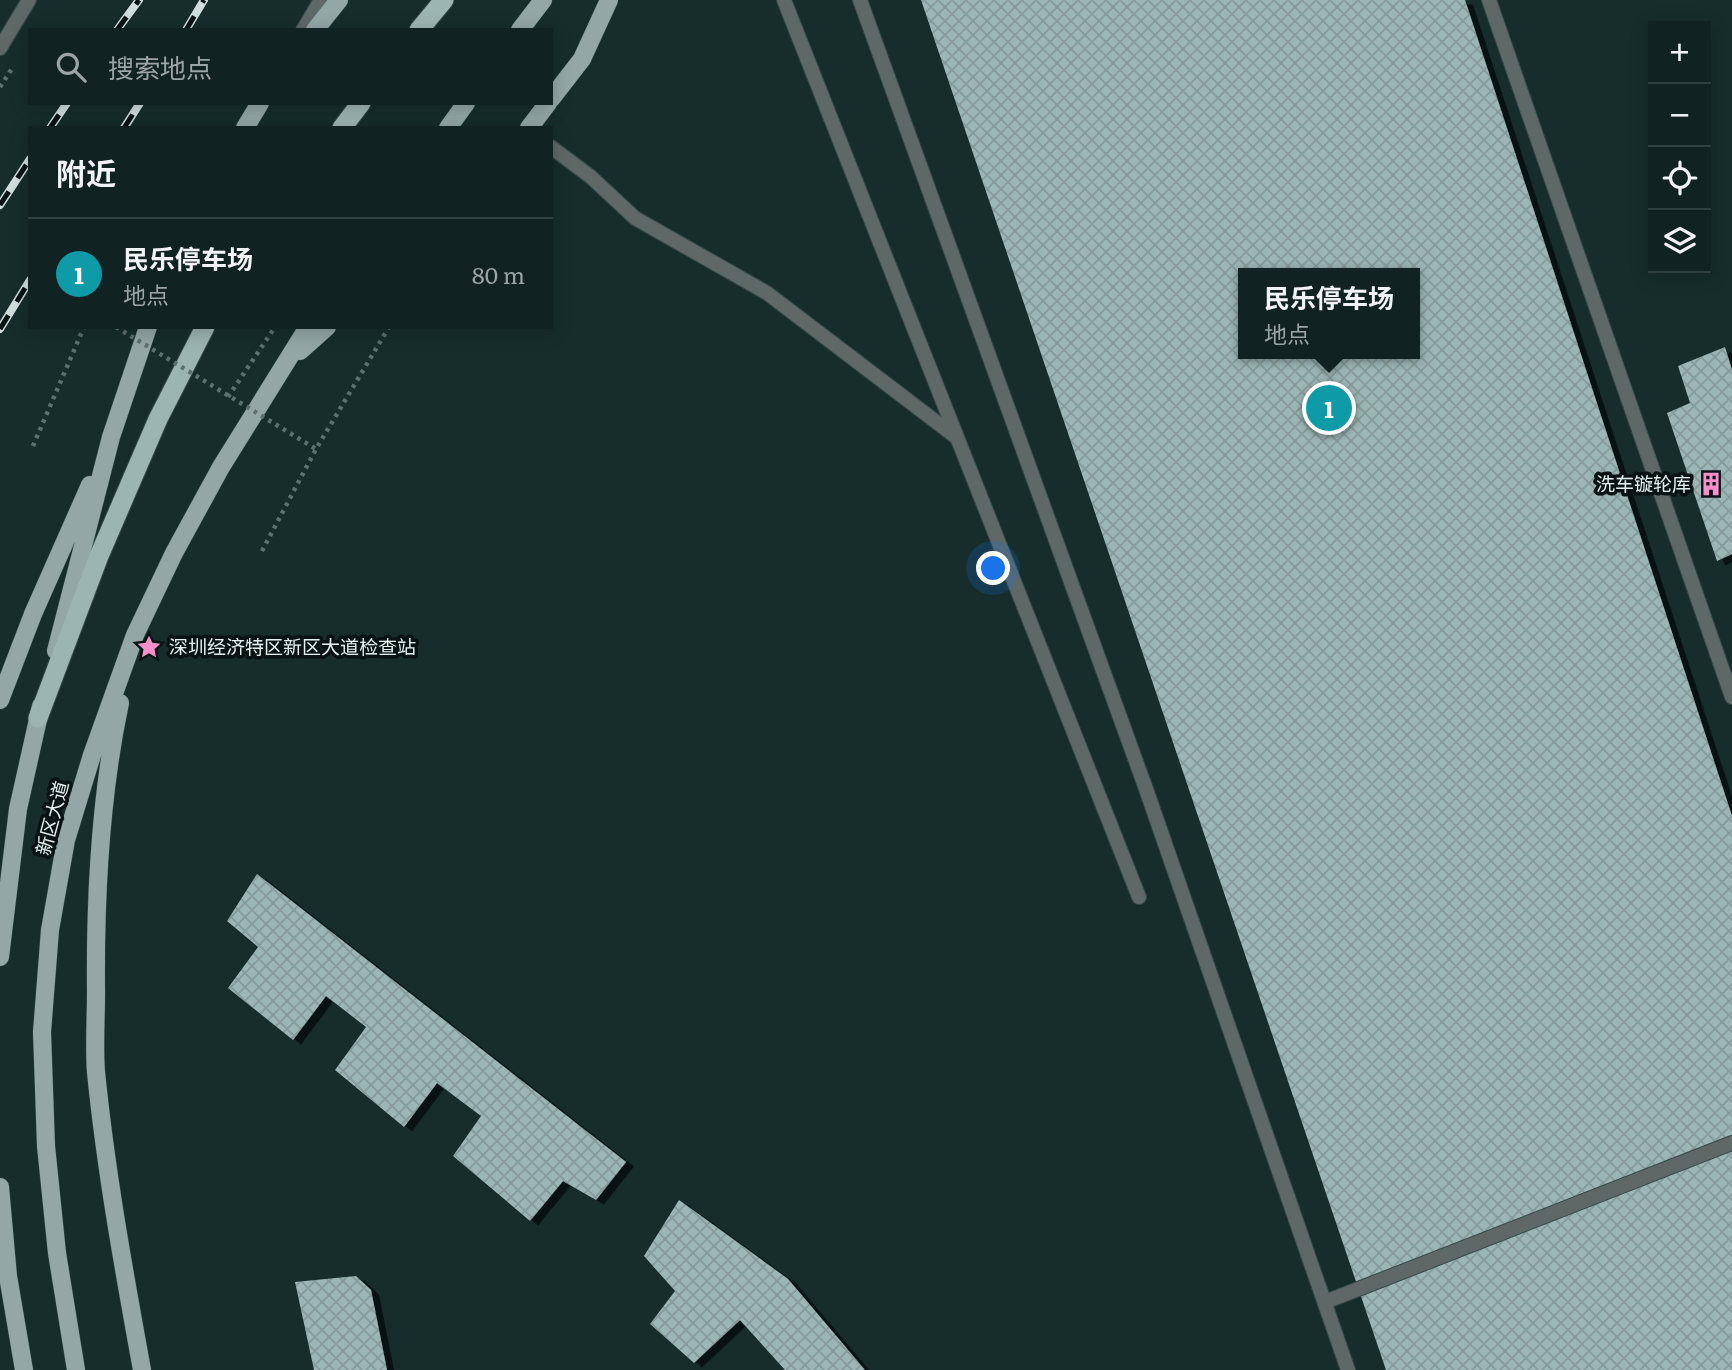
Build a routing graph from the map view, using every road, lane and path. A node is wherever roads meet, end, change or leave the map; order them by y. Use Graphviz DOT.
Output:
graph roads {
  1 [pos="29,0"];
  2 [pos="321,0"];
  3 [pos="339,0"];
  4 [pos="443,0"];
  5 [pos="543,0"];
  6 [pos="608,0"];
  7 [pos="783,0"];
  8 [pos="860,0"];
  9 [pos="1489,0"];
  10 [pos="304,28"];
  11 [pos="317,28"];
  12 [pos="421,28"];
  13 [pos="522,28"];
  14 [pos="0,48"];
  15 [pos="553,96"];
  16 [pos="259,105"];
  17 [pos="359,105"];
  18 [pos="465,105"];
  19 [pos="546,105"];
  20 [pos="246,126"];
  21 [pos="344,126"];
  22 [pos="449,126"];
  23 [pos="531,126"];
  24 [pos="553,148"];
  25 [pos="82,329"];
  26 [pos="120,329"];
  27 [pos="147,329"];
  28 [pos="204,329"];
  29 [pos="274,329"];
  30 [pos="307,329"];
  31 [pos="325,329"];
  32 [pos="388,329"];
  33 [pos="282,367"];
  34 [pos="228,397"];
  35 [pos="111,437"];
  36 [pos="957,438"];
  37 [pos="33,446"];
  38 [pos="316,449"];
  39 [pos="262,551"];
  40 [pos="135,635"];
  41 [pos="1732,697"];
  42 [pos="0,700"];
  43 [pos="38,718"];
  44 [pos="1139,897"];
  45 [pos="0,957"];
  46 [pos="1732,1143"];
  47 [pos="0,1187"];
  48 [pos="1325,1302"];
  49 [pos="76,1368"];
  50 [pos="24,1370"];
  51 [pos="142,1370"];
  52 [pos="1348,1370"];
  1 -- 14 [label="lane"];
  2 -- 10 [label="lane"];
  3 -- 11 [label="main road"];
  4 -- 12 [label="highway"];
  5 -- 13 [label="main road"];
  6 -- 15 [label="main road"];
  7 -- 36 [label="lane"];
  8 -- 48 [label="lane"];
  9 -- 41 [label="lane"];
  16 -- 20 [label="main road"];
  17 -- 21 [label="highway"];
  18 -- 22 [label="main road"];
  19 -- 23 [label="main road"];
  24 -- 36 [label="lane"];
  25 -- 37 [label="path"];
  26 -- 34 [label="path, bridge"];
  27 -- 35 [label="main road, 新区大道"];
  28 -- 43 [label="highway"];
  29 -- 34 [label="path"];
  30 -- 33 [label="main road, 新区大道"];
  31 -- 33 [label="main road"];
  32 -- 38 [label="path"];
  33 -- 40 [label="main road, 新区大道"];
  34 -- 38 [label="path, bridge"];
  35 -- 42 [label="main road"];
  35 -- 43 [label="main road, 新区大道"];
  36 -- 44 [label="lane"];
  38 -- 39 [label="path"];
  40 -- 49 [label="main road, 新区大道"];
  40 -- 51 [label="main road"];
  43 -- 45 [label="main road, 新区大道"];
  46 -- 48 [label="lane"];
  47 -- 50 [label="main road"];
  48 -- 52 [label="lane"];
}
